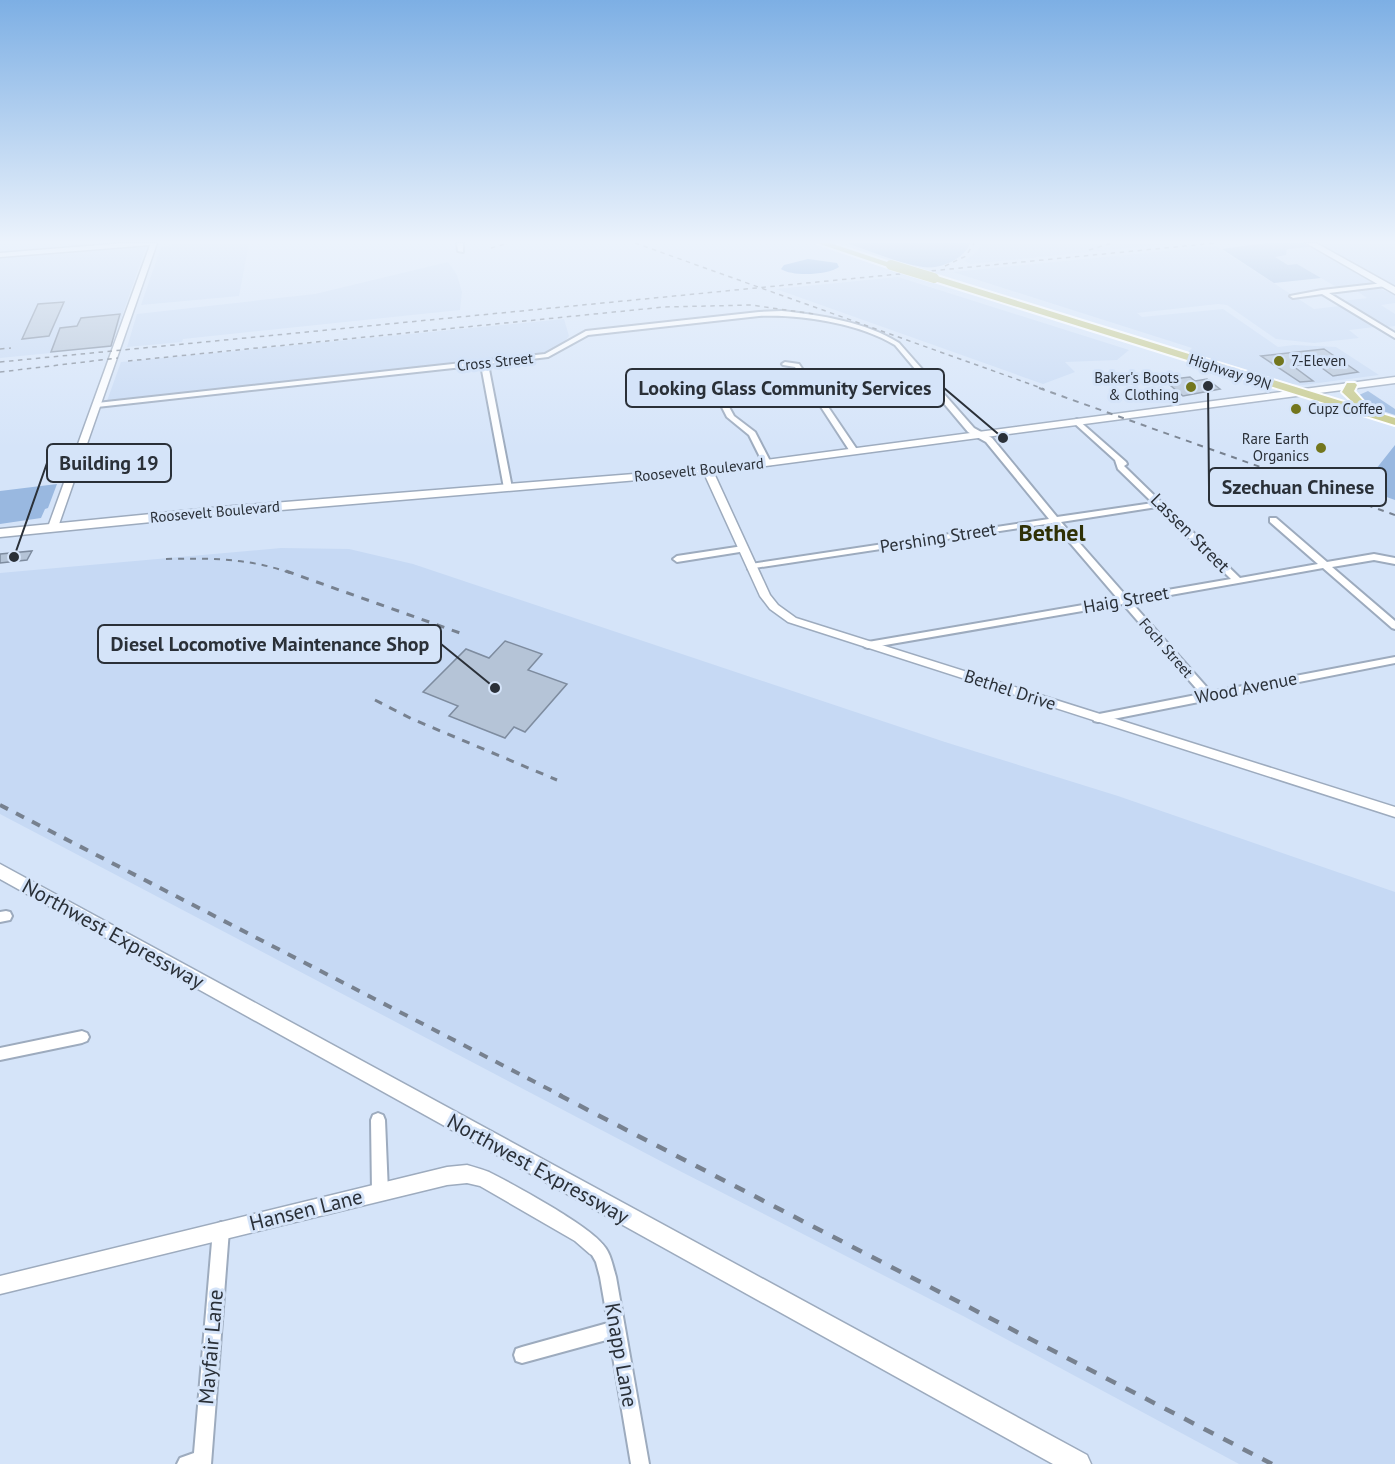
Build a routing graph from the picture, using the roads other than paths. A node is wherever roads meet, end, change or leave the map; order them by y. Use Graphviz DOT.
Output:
graph roads {
  1 [pos="131,311"];
  2 [pos="1037,311"];
  3 [pos="1354,311"];
  4 [pos="884,336"];
  5 [pos="1395,336"];
  6 [pos="484,363"];
  7 [pos="785,364"];
  8 [pos="709,376"];
  9 [pos="1395,380"];
  10 [pos="1351,385"];
  11 [pos="1296,393"];
  12 [pos="97,405"];
  13 [pos="1381,417"];
  14 [pos="1077,422"];
  15 [pos="1395,422"];
  16 [pos="1395,428"];
  17 [pos="980,435"];
  18 [pos="854,451"];
  19 [pos="767,463"];
  20 [pos="708,471"];
  21 [pos="508,488"];
  22 [pos="1161,504"];
  23 [pos="1055,520"];
  24 [pos="1273,520"];
  25 [pos="53,527"];
  26 [pos="0,534"];
  27 [pos="743,549"];
  28 [pos="677,559"];
  29 [pos="1395,561"];
  30 [pos="1326,566"];
  31 [pos="751,567"];
  32 [pos="1238,581"];
  33 [pos="1125,600"];
  34 [pos="1395,626"];
  35 [pos="868,645"];
  36 [pos="1395,660"];
  37 [pos="1208,696"];
  38 [pos="1098,718"];
  39 [pos="1395,812"];
  40 [pos="0,871"];
  41 [pos="82,1037"];
  42 [pos="0,1054"];
  43 [pos="378,1120"];
  44 [pos="380,1192"];
  45 [pos="221,1230"];
  46 [pos="596,1248"];
  47 [pos="0,1285"];
  48 [pos="617,1329"];
  49 [pos="522,1355"];
  50 [pos="196,1462"];
  51 [pos="640,1464"];
  52 [pos="1078,1464"];
  1 -- 12 [label="street"];
  2 -- 11 [label="main road, Highway 99N, bridge"];
  3 -- 5 [label="street"];
  4 -- 6 [label="street, Cross Street"];
  4 -- 17 [label="street, Foch Street"];
  6 -- 12 [label="street, Cross Street"];
  6 -- 21 [label="street"];
  7 -- 18 [label="street"];
  8 -- 19 [label="street"];
  9 -- 10 [label="main road, Roosevelt Boulevard"];
  10 -- 11 [label="main road, Roosevelt Boulevard"];
  10 -- 13 [label="main road"];
  11 -- 13 [label="main road, Highway 99N"];
  11 -- 14 [label="main road, Roosevelt Boulevard"];
  11 -- 16 [label="main road, Highway 99N"];
  12 -- 25 [label="street"];
  13 -- 15 [label="main road, Highway 99N"];
  14 -- 17 [label="main road, Roosevelt Boulevard"];
  14 -- 22 [label="street, Lassen Street"];
  17 -- 18 [label="main road, Roosevelt Boulevard"];
  17 -- 23 [label="street, Foch Street"];
  18 -- 19 [label="main road, Roosevelt Boulevard"];
  19 -- 20 [label="main road, Roosevelt Boulevard"];
  20 -- 21 [label="main road, Roosevelt Boulevard"];
  20 -- 27 [label="street, Bethel Drive"];
  21 -- 25 [label="main road, Roosevelt Boulevard"];
  22 -- 23 [label="street, Pershing Street"];
  22 -- 32 [label="street, Lassen Street"];
  23 -- 31 [label="street, Pershing Street"];
  23 -- 33 [label="street, Foch Street"];
  24 -- 30 [label="street"];
  25 -- 26 [label="main road, Roosevelt Boulevard"];
  27 -- 28 [label="street"];
  27 -- 31 [label="street, Bethel Drive"];
  29 -- 30 [label="street, Haig Street"];
  30 -- 32 [label="street, Haig Street"];
  30 -- 34 [label="street"];
  31 -- 35 [label="street, Bethel Drive"];
  32 -- 33 [label="street, Haig Street"];
  33 -- 35 [label="street, Haig Street"];
  33 -- 37 [label="street, Foch Street"];
  35 -- 38 [label="street, Bethel Drive"];
  36 -- 37 [label="street, Wood Avenue"];
  37 -- 38 [label="street, Wood Avenue"];
  38 -- 39 [label="street, Bethel Drive"];
  40 -- 52 [label="main road, Northwest Expressway"];
  41 -- 42 [label="street"];
  43 -- 44 [label="street"];
  44 -- 45 [label="street, Hansen Lane"];
  44 -- 46 [label="street, Hansen Lane"];
  45 -- 47 [label="street, Hansen Lane"];
  45 -- 50 [label="street, Mayfair Lane"];
  46 -- 48 [label="street, Knapp Lane"];
  48 -- 49 [label="street"];
  48 -- 51 [label="street, Knapp Lane"];
}
